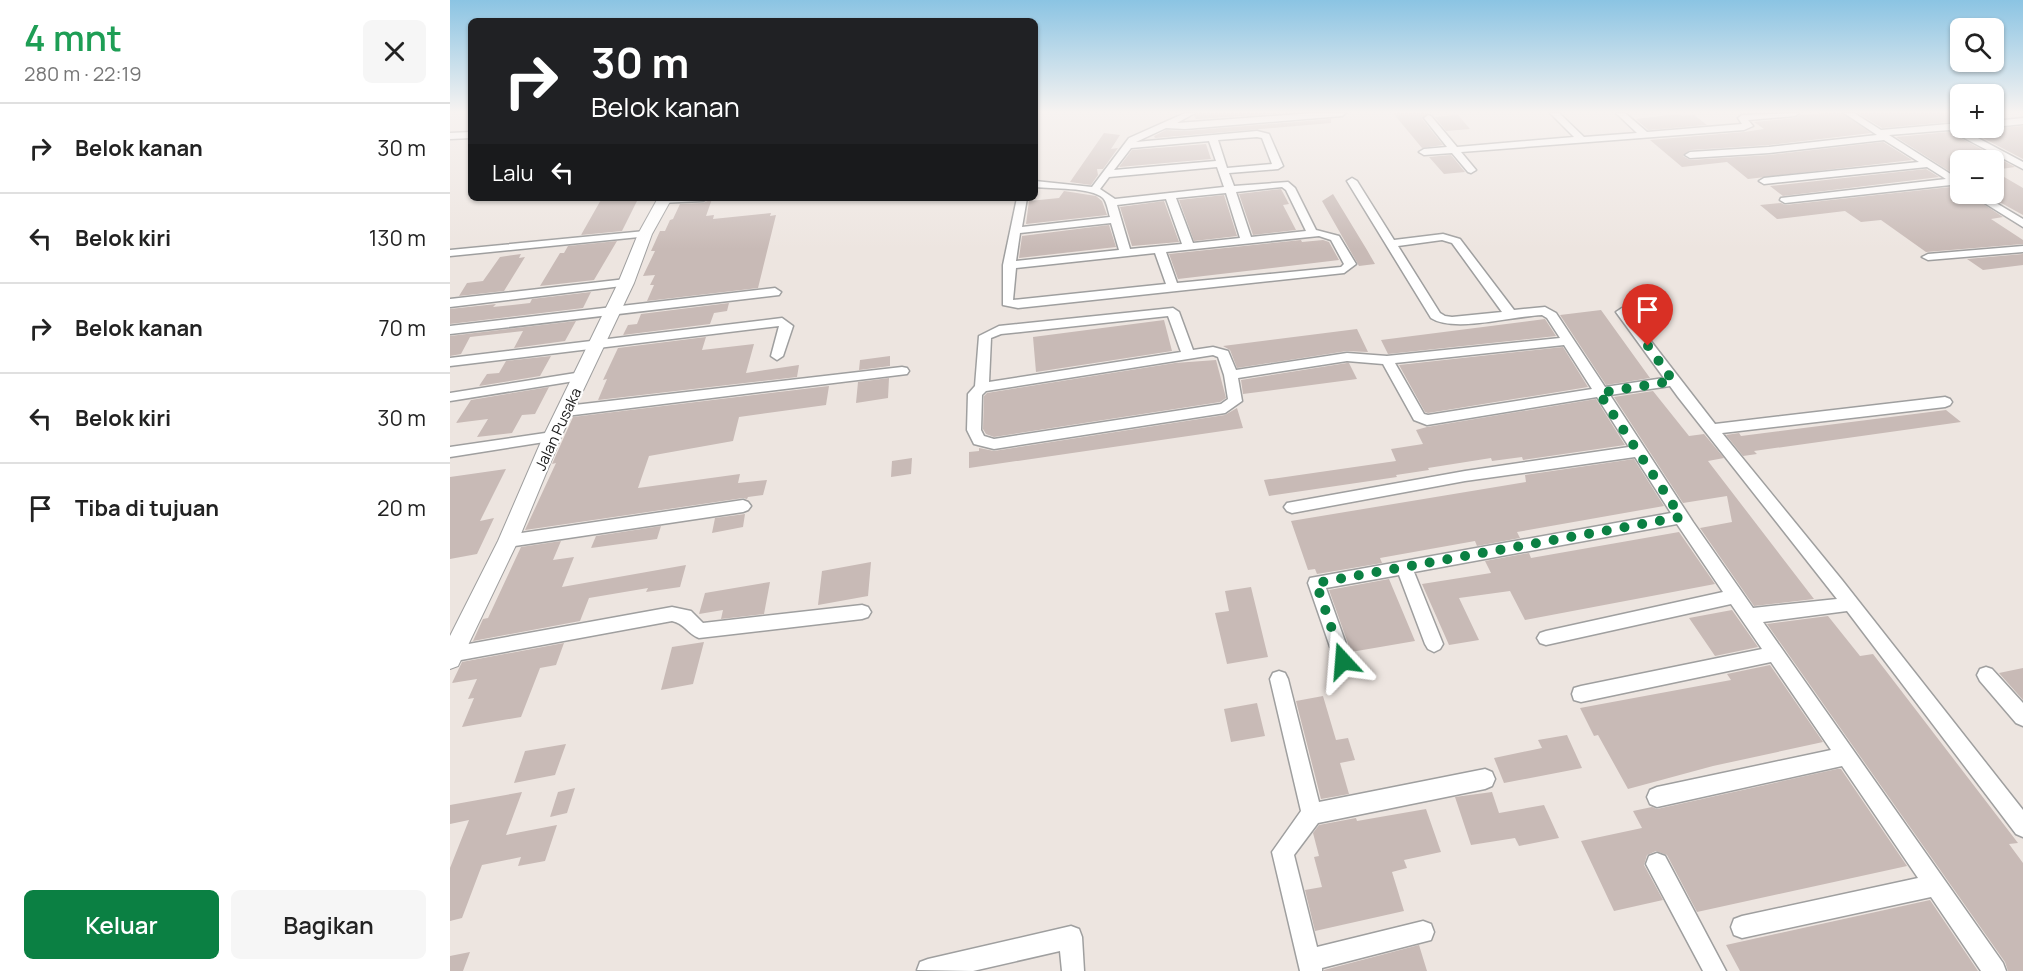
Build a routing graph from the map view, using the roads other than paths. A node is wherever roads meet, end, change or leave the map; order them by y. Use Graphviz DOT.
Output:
graph roads {
  1 [pos="1118,158"];
  2 [pos="1219,158"];
  3 [pos="1275,158"];
  4 [pos="1461,158"];
  5 [pos="1920,158"];
  6 [pos="2010,158"];
  7 [pos="1929,164"];
  8 [pos="2023,166"];
  9 [pos="1222,168"];
  10 [pos="1471,171"];
  11 [pos="1106,174"];
  12 [pos="1950,177"];
  13 [pos="1352,181"];
  14 [pos="1764,181"];
  15 [pos="1950,183"];
  16 [pos="1038,185"];
  17 [pos="1095,189"];
  18 [pos="1228,189"];
  19 [pos="1170,195"];
  20 [pos="1785,200"];
  21 [pos="663,201"];
  22 [pos="1021,201"];
  23 [pos="1111,202"];
  24 [pos="1991,204"];
  25 [pos="1116,219"];
  26 [pos="2023,224"];
  27 [pos="1014,231"];
  28 [pos="645,234"];
  29 [pos="1312,234"];
  30 [pos="1247,241"];
  31 [pos="1391,244"];
  32 [pos="1189,247"];
  33 [pos="1159,249"];
  34 [pos="2023,249"];
  35 [pos="1125,252"];
  36 [pos="450,253"];
  37 [pos="1928,257"];
  38 [pos="1009,265"];
  39 [pos="626,283"];
  40 [pos="1172,286"];
  41 [pos="775,292"];
  42 [pos="450,303"];
  43 [pos="612,311"];
  44 [pos="1622,312"];
  45 [pos="1510,314"];
  46 [pos="450,330"];
  47 [pos="1569,340"];
  48 [pos="598,343"];
  49 [pos="1188,355"];
  50 [pos="777,356"];
  51 [pos="1387,360"];
  52 [pos="450,362"];
  53 [pos="902,371"];
  54 [pos="1231,375"];
  55 [pos="582,376"];
  56 [pos="1673,381"];
  57 [pos="982,387"];
  58 [pos="1599,393"];
  59 [pos="450,397"];
  60 [pos="1945,402"];
  61 [pos="566,411"];
  62 [pos="1711,429"];
  63 [pos="552,437"];
  64 [pos="1639,450"];
  65 [pos="450,452"];
  66 [pos="743,506"];
  67 [pos="1292,507"];
  68 [pos="1681,517"];
  69 [pos="508,541"];
  70 [pos="1404,566"];
  71 [pos="1735,596"];
  72 [pos="1850,604"];
  73 [pos="862,612"];
  74 [pos="1749,616"];
  75 [pos="1546,638"];
  76 [pos="1434,644"];
  77 [pos="1775,654"];
  78 [pos="451,657"];
  79 [pos="1343,661"];
  80 [pos="1986,675"];
  81 [pos="1279,679"];
  82 [pos="1581,694"];
  83 [pos="2023,717"];
  84 [pos="1846,756"];
  85 [pos="1485,779"];
  86 [pos="1657,797"];
  87 [pos="1312,814"];
  88 [pos="2023,827"];
  89 [pos="1657,864"];
  90 [pos="1935,885"];
  91 [pos="1742,927"];
  92 [pos="1423,932"];
  93 [pos="1310,965"];
  94 [pos="926,971"];
  95 [pos="1073,971"];
  96 [pos="1715,971"];
  97 [pos="1995,971"];
  1 -- 11 [label="street"];
  2 -- 9 [label="street"];
  3 -- 9 [label="street"];
  4 -- 10 [label="street"];
  5 -- 7 [label="street"];
  6 -- 8 [label="street"];
  7 -- 12 [label="street"];
  7 -- 14 [label="street"];
  9 -- 11 [label="street"];
  9 -- 18 [label="street"];
  11 -- 17 [label="street"];
  13 -- 31 [label="street"];
  15 -- 20 [label="street"];
  16 -- 17 [label="street"];
  17 -- 23 [label="street"];
  18 -- 19 [label="street"];
  18 -- 29 [label="street"];
  18 -- 30 [label="street"];
  19 -- 23 [label="street"];
  19 -- 32 [label="street"];
  21 -- 28 [label="street, Jalan Pusaka"];
  22 -- 27 [label="street"];
  23 -- 25 [label="street"];
  24 -- 26 [label="street"];
  25 -- 27 [label="street"];
  25 -- 35 [label="street"];
  27 -- 38 [label="street"];
  28 -- 36 [label="street"];
  28 -- 39 [label="street, Jalan Pusaka"];
  29 -- 30 [label="street"];
  29 -- 40 [label="street"];
  30 -- 32 [label="street"];
  31 -- 45 [label="street"];
  31 -- 45 [label="street"];
  32 -- 33 [label="street"];
  33 -- 35 [label="street"];
  33 -- 40 [label="street"];
  34 -- 37 [label="street"];
  35 -- 38 [label="street"];
  38 -- 40 [label="street"];
  39 -- 42 [label="street"];
  39 -- 43 [label="street, Jalan Pusaka"];
  41 -- 43 [label="street"];
  43 -- 46 [label="street"];
  43 -- 48 [label="street, Jalan Pusaka"];
  44 -- 56 [label="street"];
  45 -- 47 [label="street"];
  47 -- 51 [label="street"];
  47 -- 58 [label="street"];
  48 -- 50 [label="street"];
  48 -- 52 [label="street"];
  48 -- 55 [label="street, Jalan Pusaka"];
  49 -- 54 [label="street"];
  49 -- 57 [label="street"];
  49 -- 57 [label="street"];
  51 -- 54 [label="street"];
  51 -- 58 [label="street"];
  53 -- 61 [label="street"];
  54 -- 57 [label="street"];
  55 -- 59 [label="street"];
  55 -- 61 [label="street, Jalan Pusaka"];
  56 -- 58 [label="street"];
  56 -- 62 [label="street"];
  58 -- 64 [label="street"];
  60 -- 62 [label="street"];
  61 -- 63 [label="street, Jalan Pusaka"];
  62 -- 72 [label="street"];
  63 -- 65 [label="street"];
  63 -- 69 [label="street, Jalan Pusaka"];
  64 -- 67 [label="street"];
  64 -- 68 [label="street"];
  66 -- 69 [label="street"];
  68 -- 70 [label="street"];
  68 -- 71 [label="street"];
  69 -- 78 [label="street, Jalan Pusaka"];
  70 -- 76 [label="street"];
  70 -- 79 [label="street"];
  71 -- 74 [label="street"];
  71 -- 75 [label="street"];
  72 -- 74 [label="street"];
  72 -- 88 [label="street"];
  73 -- 78 [label="street"];
  74 -- 77 [label="street"];
  77 -- 82 [label="street"];
  77 -- 84 [label="street"];
  80 -- 83 [label="street"];
  81 -- 87 [label="street"];
  84 -- 86 [label="street"];
  84 -- 90 [label="street"];
  85 -- 87 [label="street"];
  87 -- 93 [label="street"];
  89 -- 96 [label="street"];
  90 -- 91 [label="street"];
  90 -- 97 [label="street"];
  92 -- 93 [label="street"];
  94 -- 95 [label="street"];
}
